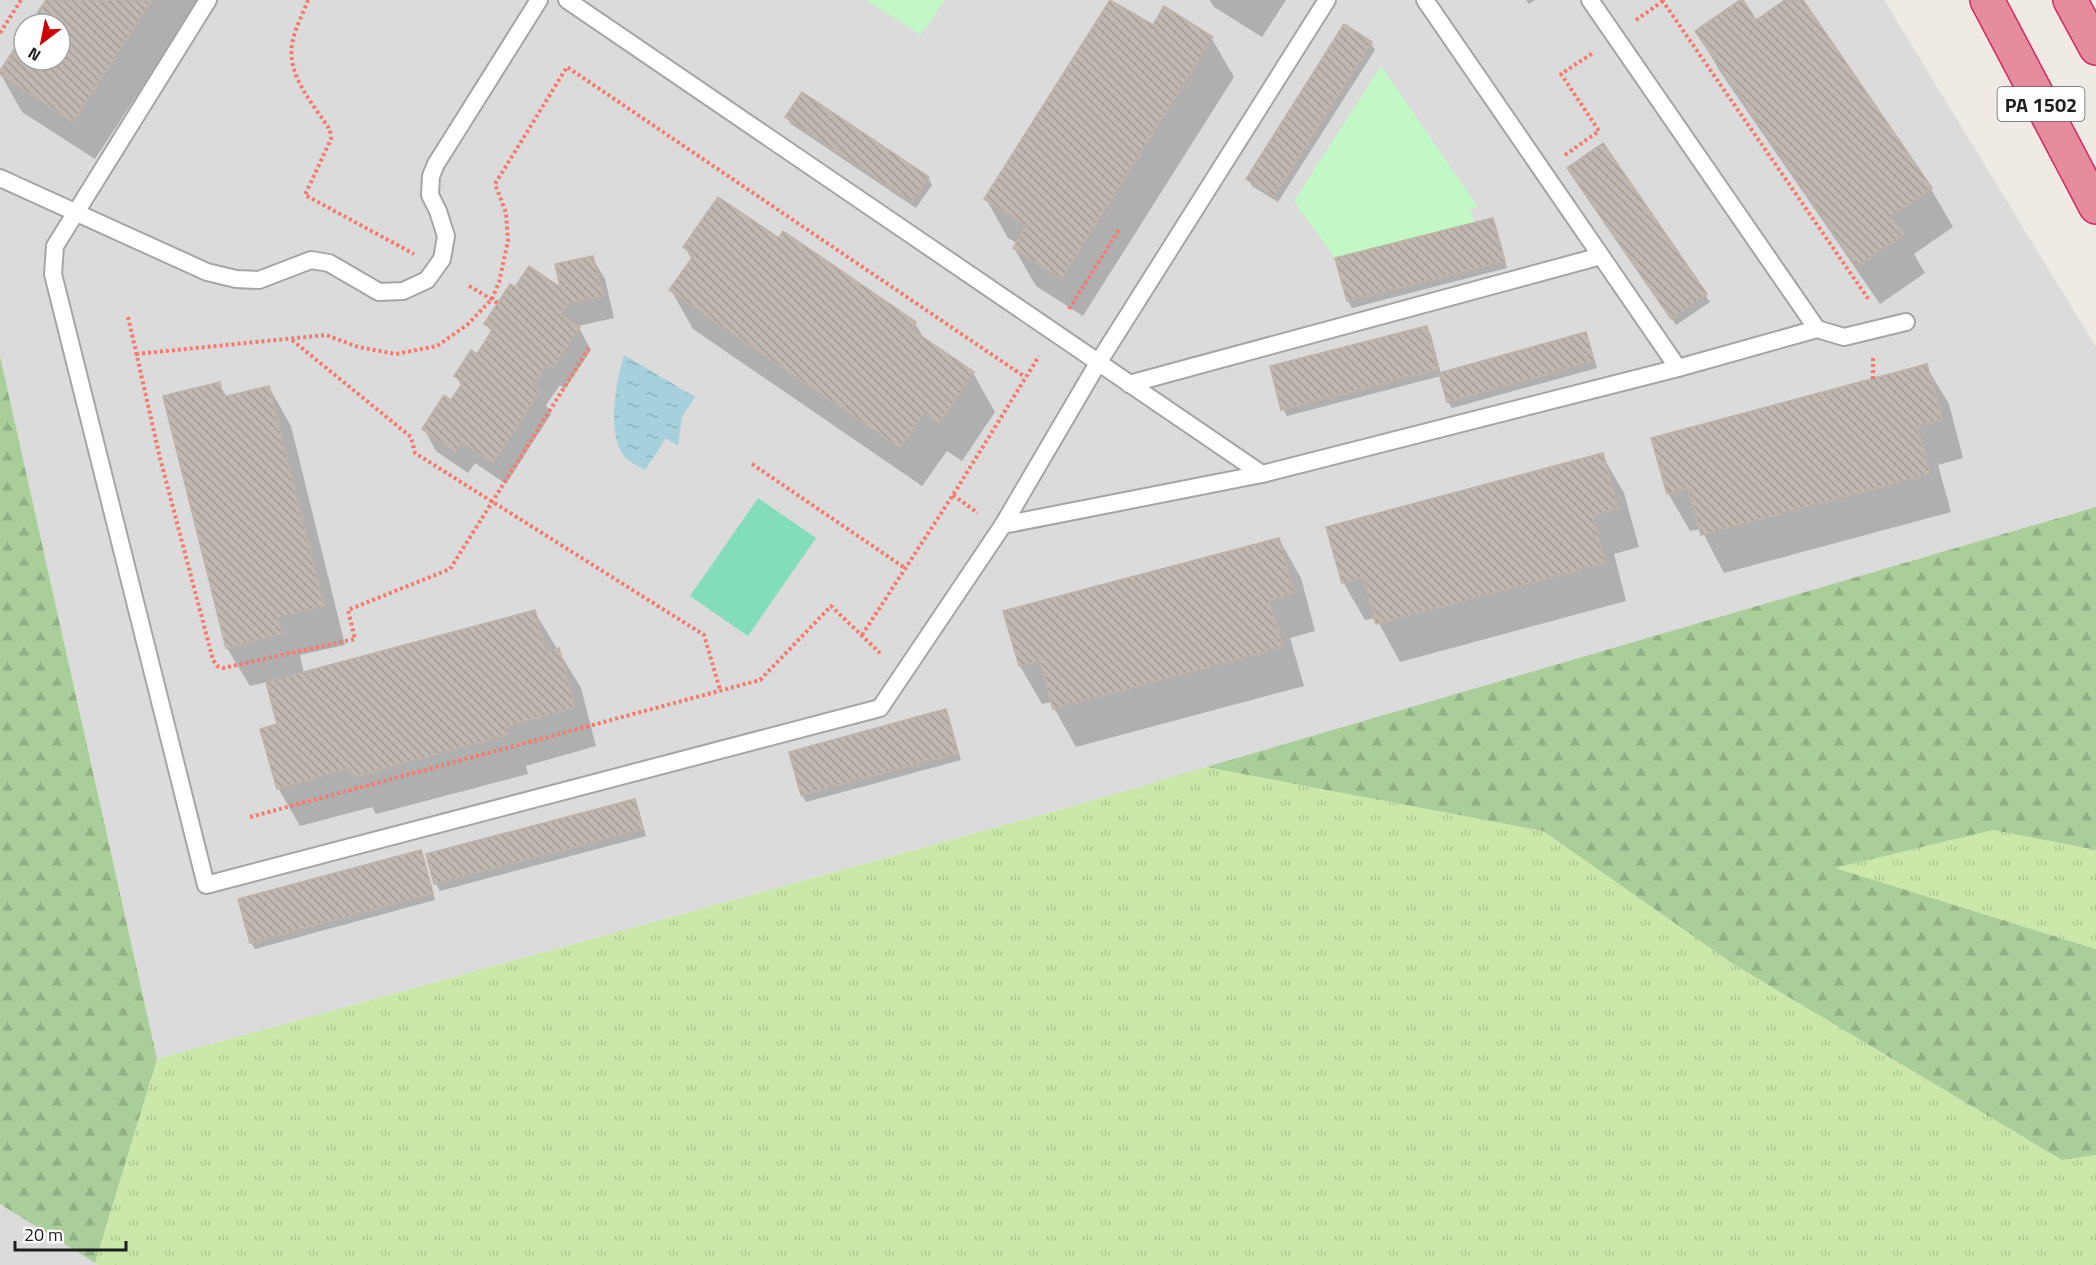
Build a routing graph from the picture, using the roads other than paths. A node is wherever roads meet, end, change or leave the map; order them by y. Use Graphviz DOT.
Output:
graph roads {
  1 [pos="208,0"];
  2 [pos="539,0"];
  3 [pos="567,0"];
  4 [pos="1327,0"];
  5 [pos="1425,0"];
  6 [pos="1590,0"];
  7 [pos="1987,0"];
  8 [pos="2070,0"];
  9 [pos="2096,48"];
  10 [pos="0,178"];
  11 [pos="2096,207"];
  12 [pos="76,212"];
  13 [pos="1601,256"];
  14 [pos="1906,322"];
  15 [pos="1817,330"];
  16 [pos="1098,363"];
  17 [pos="1678,368"];
  18 [pos="1129,384"];
  19 [pos="1262,474"];
  20 [pos="1003,525"];
  1 -- 12 [label="lane"];
  2 -- 12 [label="lane"];
  3 -- 16 [label="lane"];
  4 -- 16 [label="lane"];
  5 -- 13 [label="lane"];
  6 -- 15 [label="lane"];
  7 -- 11 [label="highway, PA 1502"];
  8 -- 9 [label="highway"];
  10 -- 12 [label="lane"];
  12 -- 20 [label="lane"];
  13 -- 17 [label="lane"];
  13 -- 18 [label="lane"];
  14 -- 15 [label="lane"];
  15 -- 17 [label="lane"];
  16 -- 18 [label="lane"];
  16 -- 20 [label="lane"];
  17 -- 19 [label="lane"];
  18 -- 19 [label="lane"];
  19 -- 20 [label="lane"];
}
